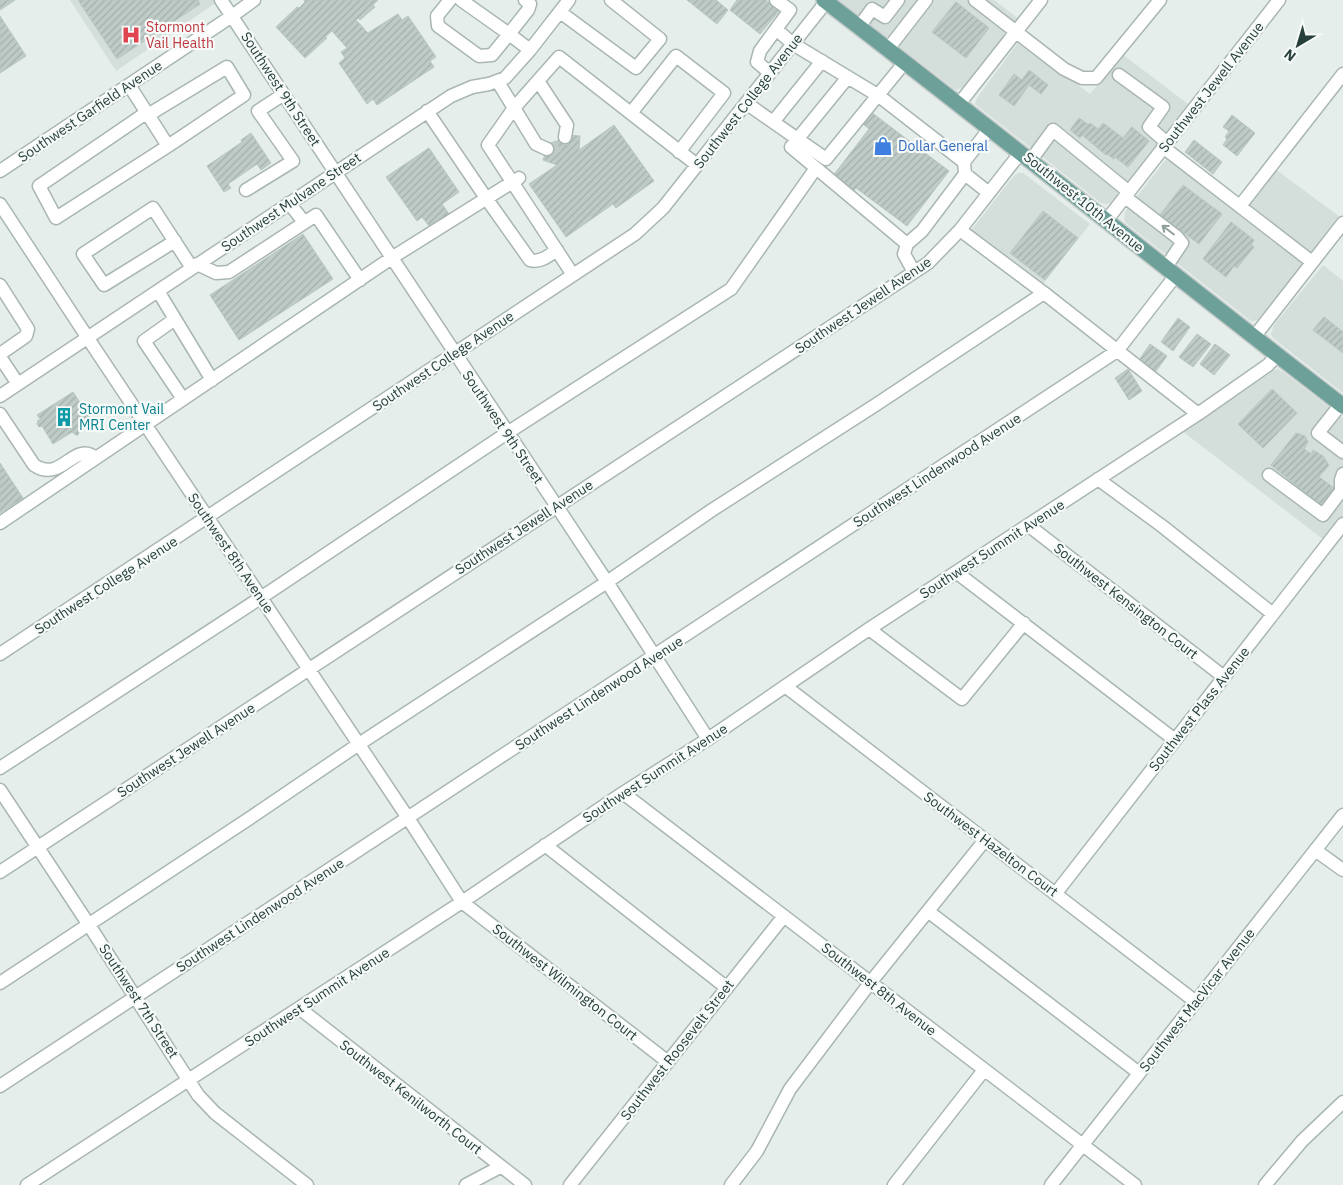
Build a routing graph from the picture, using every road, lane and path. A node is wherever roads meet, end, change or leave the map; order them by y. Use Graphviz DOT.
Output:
graph roads {
  1 [pos="221,0"];
  2 [pos="254,0"];
  3 [pos="450,0"];
  4 [pos="461,0"];
  5 [pos="525,0"];
  6 [pos="569,0"];
  7 [pos="611,0"];
  8 [pos="776,0"];
  9 [pos="898,0"];
  10 [pos="926,0"];
  11 [pos="975,0"];
  12 [pos="1041,0"];
  13 [pos="1160,0"];
  14 [pos="1279,0"];
  15 [pos="825,1"];
  16 [pos="560,12"];
  17 [pos="232,16"];
  18 [pos="859,27"];
  19 [pos="776,30"];
  20 [pos="1015,32"];
  21 [pos="509,34"];
  22 [pos="793,44"];
  23 [pos="530,50"];
  24 [pos="888,50"];
  25 [pos="822,61"];
  26 [pos="905,62"];
  27 [pos="770,73"];
  28 [pos="1343,74"];
  29 [pos="1119,75"];
  30 [pos="848,78"];
  31 [pos="538,80"];
  32 [pos="498,82"];
  33 [pos="129,85"];
  34 [pos="284,94"];
  35 [pos="879,96"];
  36 [pos="746,103"];
  37 [pos="960,104"];
  38 [pos="514,108"];
  39 [pos="428,111"];
  40 [pos="631,113"];
  41 [pos="147,114"];
  42 [pos="773,122"];
  43 [pos="990,128"];
  44 [pos="565,137"];
  45 [pos="798,139"];
  46 [pos="1165,145"];
  47 [pos="168,146"];
  48 [pos="547,149"];
  49 [pos="679,152"];
  50 [pos="1026,156"];
  51 [pos="697,165"];
  52 [pos="816,168"];
  53 [pos="965,168"];
  54 [pos="0,171"];
  55 [pos="335,172"];
  56 [pos="515,180"];
  57 [pos="246,190"];
  58 [pos="989,193"];
  59 [pos="1127,194"];
  60 [pos="486,198"];
  61 [pos="289,203"];
  62 [pos="0,204"];
  63 [pos="1240,206"];
  64 [pos="1106,221"];
  65 [pos="304,222"];
  66 [pos="1343,222"];
  67 [pos="960,230"];
  68 [pos="175,241"];
  69 [pos="907,244"];
  70 [pos="557,250"];
  71 [pos="393,257"];
  72 [pos="1312,262"];
  73 [pos="195,266"];
  74 [pos="1171,271"];
  75 [pos="914,272"];
  76 [pos="573,275"];
  77 [pos="360,280"];
  78 [pos="0,285"];
  79 [pos="158,291"];
  80 [pos="1044,293"];
  81 [pos="175,319"];
  82 [pos="1254,337"];
  83 [pos="87,338"];
  84 [pos="1118,350"];
  85 [pos="455,353"];
  86 [pos="0,355"];
  87 [pos="1277,355"];
  88 [pos="212,380"];
  89 [pos="18,384"];
  90 [pos="0,396"];
  91 [pos="183,399"];
  92 [pos="1342,405"];
  93 [pos="0,414"];
  94 [pos="1198,414"];
  95 [pos="146,425"];
  96 [pos="507,433"];
  97 [pos="1343,452"];
  98 [pos="96,458"];
  99 [pos="1343,474"];
  100 [pos="1270,475"];
  101 [pos="1098,479"];
  102 [pos="556,507"];
  103 [pos="1323,515"];
  104 [pos="208,518"];
  105 [pos="0,523"];
  106 [pos="1028,525"];
  107 [pos="1342,527"];
  108 [pos="956,572"];
  109 [pos="607,582"];
  110 [pos="261,597"];
  111 [pos="1273,614"];
  112 [pos="1024,623"];
  113 [pos="869,629"];
  114 [pos="0,654"];
  115 [pos="655,656"];
  116 [pos="308,669"];
  117 [pos="1224,677"];
  118 [pos="786,686"];
  119 [pos="708,739"];
  120 [pos="1175,740"];
  121 [pos="358,744"];
  122 [pos="0,768"];
  123 [pos="0,790"];
  124 [pos="623,793"];
  125 [pos="1343,814"];
  126 [pos="408,818"];
  127 [pos="986,840"];
  128 [pos="546,845"];
  129 [pos="38,847"];
  130 [pos="1316,850"];
  131 [pos="1343,870"];
  132 [pos="0,872"];
  133 [pos="1056,893"];
  134 [pos="462,902"];
  135 [pos="929,912"];
  136 [pos="784,916"];
  137 [pos="89,925"];
  138 [pos="0,983"];
  139 [pos="870,983"];
  140 [pos="727,988"];
  141 [pos="135,996"];
  142 [pos="1196,1002"];
  143 [pos="299,1008"];
  144 [pos="668,1062"];
  145 [pos="984,1070"];
  146 [pos="1140,1073"];
  147 [pos="190,1080"];
  148 [pos="0,1086"];
  149 [pos="1343,1102"];
  150 [pos="1082,1144"];
  151 [pos="500,1166"];
  152 [pos="27,1185"];
  153 [pos="307,1185"];
  154 [pos="466,1185"];
  155 [pos="525,1185"];
  156 [pos="570,1185"];
  157 [pos="731,1185"];
  158 [pos="894,1185"];
  159 [pos="1051,1185"];
  160 [pos="1135,1185"];
  161 [pos="1265,1185"];
  1 -- 17 [label="street, Southwest 9th Street"];
  2 -- 17 [label="street, Southwest Garfield Avenue"];
  3 -- 21 [label="street"];
  4 -- 21 [label="street"];
  5 -- 21 [label="street"];
  6 -- 16 [label="street"];
  7 -- 16 [label="street"];
  8 -- 19 [label="street"];
  9 -- 18 [label="street"];
  10 -- 24 [label="street"];
  11 -- 20 [label="street"];
  12 -- 20 [label="street"];
  13 -- 20 [label="street"];
  14 -- 46 [label="street, Southwest Jewell Avenue"];
  15 -- 18 [label="main road, Southwest 10th Avenue"];
  15 -- 22 [label="street, Southwest College Avenue"];
  16 -- 23 [label="street"];
  17 -- 33 [label="street, Southwest Garfield Avenue"];
  17 -- 34 [label="street, Southwest 9th Street"];
  18 -- 24 [label="main road, Southwest 10th Avenue"];
  19 -- 22 [label="street"];
  19 -- 27 [label="street"];
  20 -- 37 [label="street"];
  21 -- 23 [label="street"];
  22 -- 25 [label="street"];
  22 -- 27 [label="street, Southwest College Avenue"];
  23 -- 32 [label="street"];
  24 -- 26 [label="main road, Southwest 10th Avenue"];
  25 -- 30 [label="street"];
  25 -- 42 [label="street"];
  26 -- 35 [label="street"];
  26 -- 37 [label="main road, Southwest 10th Avenue"];
  27 -- 36 [label="street, Southwest College Avenue"];
  28 -- 63 [label="street"];
  29 -- 46 [label="street"];
  30 -- 35 [label="street"];
  30 -- 45 [label="street"];
  31 -- 38 [label="street"];
  31 -- 40 [label="street"];
  31 -- 44 [label="street"];
  32 -- 38 [label="street"];
  32 -- 39 [label="street, Southwest Mulvane Street"];
  33 -- 41 [label="street"];
  33 -- 54 [label="street, Southwest Garfield Avenue"];
  34 -- 55 [label="street, Southwest 9th Street"];
  34 -- 57 [label="street"];
  35 -- 45 [label="street"];
  35 -- 53 [label="street"];
  36 -- 42 [label="street"];
  36 -- 51 [label="street, Southwest College Avenue"];
  37 -- 43 [label="main road, Southwest 10th Avenue"];
  38 -- 48 [label="street"];
  38 -- 56 [label="street"];
  39 -- 55 [label="street, Southwest Mulvane Street"];
  39 -- 60 [label="street"];
  40 -- 49 [label="street"];
  40 -- 49 [label="street"];
  41 -- 47 [label="street"];
  41 -- 47 [label="street"];
  41 -- 47 [label="street"];
  42 -- 45 [label="street"];
  43 -- 50 [label="main road, Southwest 10th Avenue"];
  43 -- 53 [label="street"];
  45 -- 52 [label="street"];
  46 -- 59 [label="street, Southwest Jewell Avenue"];
  46 -- 63 [label="street"];
  49 -- 51 [label="street"];
  50 -- 58 [label="street, Southwest Jewell Avenue"];
  50 -- 59 [label="street, Southwest Jewell Avenue"];
  50 -- 64 [label="main road, Southwest 10th Avenue"];
  51 -- 76 [label="street, Southwest College Avenue"];
  52 -- 69 [label="street"];
  52 -- 96 [label="street"];
  53 -- 58 [label="street"];
  53 -- 69 [label="street"];
  55 -- 61 [label="street, Southwest Mulvane Street"];
  55 -- 71 [label="street, Southwest 9th Street"];
  56 -- 60 [label="street"];
  56 -- 70 [label="street"];
  58 -- 67 [label="street, Southwest Jewell Avenue"];
  59 -- 64 [label="street, Southwest Jewell Avenue"];
  74 -- 59 [label="street, Southwest Lindenwood Avenue, one-way"];
  60 -- 70 [label="street"];
  60 -- 71 [label="street"];
  61 -- 65 [label="street"];
  61 -- 73 [label="street, Southwest Mulvane Street"];
  62 -- 83 [label="street, Southwest 8th Avenue"];
  63 -- 72 [label="street"];
  64 -- 74 [label="main road, Southwest 10th Avenue"];
  65 -- 73 [label="street"];
  65 -- 77 [label="street"];
  66 -- 72 [label="street"];
  67 -- 75 [label="street, Southwest Jewell Avenue"];
  67 -- 80 [label="street"];
  68 -- 68 [label="street"];
  68 -- 73 [label="street"];
  69 -- 75 [label="street"];
  70 -- 76 [label="street"];
  71 -- 77 [label="street"];
  71 -- 85 [label="street, Southwest 9th Street"];
  72 -- 82 [label="street"];
  73 -- 79 [label="street, Southwest Mulvane Street"];
  74 -- 82 [label="main road, Southwest 10th Avenue"];
  74 -- 84 [label="street, Southwest Lindenwood Avenue"];
  75 -- 102 [label="street, Southwest Jewell Avenue"];
  76 -- 85 [label="street, Southwest College Avenue"];
  77 -- 88 [label="street"];
  78 -- 86 [label="street"];
  79 -- 81 [label="street"];
  79 -- 83 [label="street, Southwest Mulvane Street"];
  80 -- 84 [label="street"];
  80 -- 109 [label="street"];
  81 -- 88 [label="street"];
  81 -- 91 [label="street"];
  82 -- 87 [label="main road, Southwest 10th Avenue"];
  83 -- 89 [label="street, Southwest Mulvane Street"];
  83 -- 95 [label="street, Southwest 8th Avenue"];
  84 -- 94 [label="street"];
  84 -- 115 [label="street, Southwest Lindenwood Avenue"];
  85 -- 96 [label="street, Southwest 9th Street"];
  85 -- 104 [label="street, Southwest College Avenue"];
  86 -- 89 [label="street"];
  87 -- 92 [label="main road, Southwest 10th Avenue"];
  87 -- 94 [label="street, Southwest Summit Avenue"];
  88 -- 91 [label="street"];
  89 -- 90 [label="street, Southwest Mulvane Street"];
  91 -- 95 [label="street"];
  92 -- 97 [label="street"];
  93 -- 98 [label="street"];
  94 -- 101 [label="street, Southwest Summit Avenue"];
  95 -- 98 [label="street"];
  95 -- 104 [label="street, Southwest 8th Avenue"];
  96 -- 102 [label="street, Southwest 9th Street"];
  96 -- 110 [label="street"];
  98 -- 105 [label="street"];
  99 -- 103 [label="street"];
  100 -- 103 [label="street"];
  101 -- 106 [label="street, Southwest Summit Avenue"];
  101 -- 111 [label="street"];
  102 -- 109 [label="street, Southwest 9th Street"];
  102 -- 116 [label="street, Southwest Jewell Avenue"];
  103 -- 107 [label="street"];
  104 -- 110 [label="street, Southwest 8th Avenue"];
  104 -- 114 [label="street, Southwest College Avenue"];
  106 -- 108 [label="street, Southwest Summit Avenue"];
  106 -- 117 [label="street, Southwest Kensington Court"];
  107 -- 111 [label="street, Southwest Plass Avenue"];
  108 -- 112 [label="street"];
  108 -- 113 [label="street, Southwest Summit Avenue"];
  109 -- 115 [label="street, Southwest 9th Street"];
  109 -- 121 [label="street"];
  110 -- 116 [label="street, Southwest 8th Avenue"];
  110 -- 122 [label="street"];
  111 -- 117 [label="street, Southwest Plass Avenue"];
  112 -- 113 [label="street"];
  112 -- 120 [label="street"];
  113 -- 118 [label="street, Southwest Summit Avenue"];
  115 -- 119 [label="street, Southwest 9th Street"];
  115 -- 126 [label="street, Southwest Lindenwood Avenue"];
  116 -- 121 [label="street, Southwest 8th Avenue"];
  116 -- 129 [label="street, Southwest Jewell Avenue"];
  117 -- 120 [label="street, Southwest Plass Avenue"];
  118 -- 119 [label="street, Southwest Summit Avenue"];
  118 -- 127 [label="street, Southwest Hazelton Court"];
  119 -- 124 [label="street, Southwest Summit Avenue"];
  120 -- 133 [label="street, Southwest Plass Avenue"];
  121 -- 126 [label="street, Southwest 8th Avenue"];
  121 -- 137 [label="street"];
  123 -- 129 [label="street, Southwest 7th Street"];
  124 -- 128 [label="street, Southwest Summit Avenue"];
  124 -- 136 [label="street, Southwest 8th Avenue"];
  125 -- 130 [label="street, Southwest MacVicar Avenue"];
  126 -- 134 [label="street, Southwest 8th Avenue"];
  126 -- 141 [label="street, Southwest Lindenwood Avenue"];
  127 -- 133 [label="street, Southwest Hazelton Court"];
  127 -- 135 [label="street"];
  128 -- 134 [label="street, Southwest Summit Avenue"];
  128 -- 140 [label="street"];
  129 -- 132 [label="street, Southwest Jewell Avenue"];
  129 -- 137 [label="street, Southwest 7th Street"];
  130 -- 131 [label="street"];
  130 -- 142 [label="street, Southwest MacVicar Avenue"];
  133 -- 142 [label="street, Southwest Hazelton Court"];
  134 -- 143 [label="street, Southwest Summit Avenue"];
  134 -- 144 [label="street, Southwest Wilmington Court"];
  135 -- 139 [label="street"];
  135 -- 146 [label="street"];
  136 -- 139 [label="street, Southwest 8th Avenue"];
  136 -- 140 [label="street, Southwest Roosevelt Street"];
  137 -- 138 [label="street"];
  137 -- 141 [label="street, Southwest 7th Street"];
  139 -- 145 [label="street, Southwest 8th Avenue"];
  139 -- 157 [label="street"];
  140 -- 144 [label="street, Southwest Roosevelt Street"];
  141 -- 147 [label="street, Southwest 7th Street"];
  141 -- 148 [label="street, Southwest Lindenwood Avenue"];
  142 -- 146 [label="street, Southwest MacVicar Avenue"];
  143 -- 147 [label="street, Southwest Summit Avenue"];
  143 -- 151 [label="street, Southwest Kenilworth Court"];
  144 -- 156 [label="street, Southwest Roosevelt Street"];
  145 -- 150 [label="street, Southwest 8th Avenue"];
  145 -- 158 [label="street"];
  146 -- 150 [label="street, Southwest MacVicar Avenue"];
  147 -- 152 [label="street, Southwest Summit Avenue"];
  147 -- 153 [label="street, Southwest 7th Street"];
  149 -- 161 [label="street"];
  150 -- 159 [label="street, Southwest MacVicar Avenue"];
  150 -- 160 [label="street, Southwest 8th Avenue"];
  151 -- 154 [label="street"];
  151 -- 155 [label="street, Southwest Kenilworth Court"];
}
